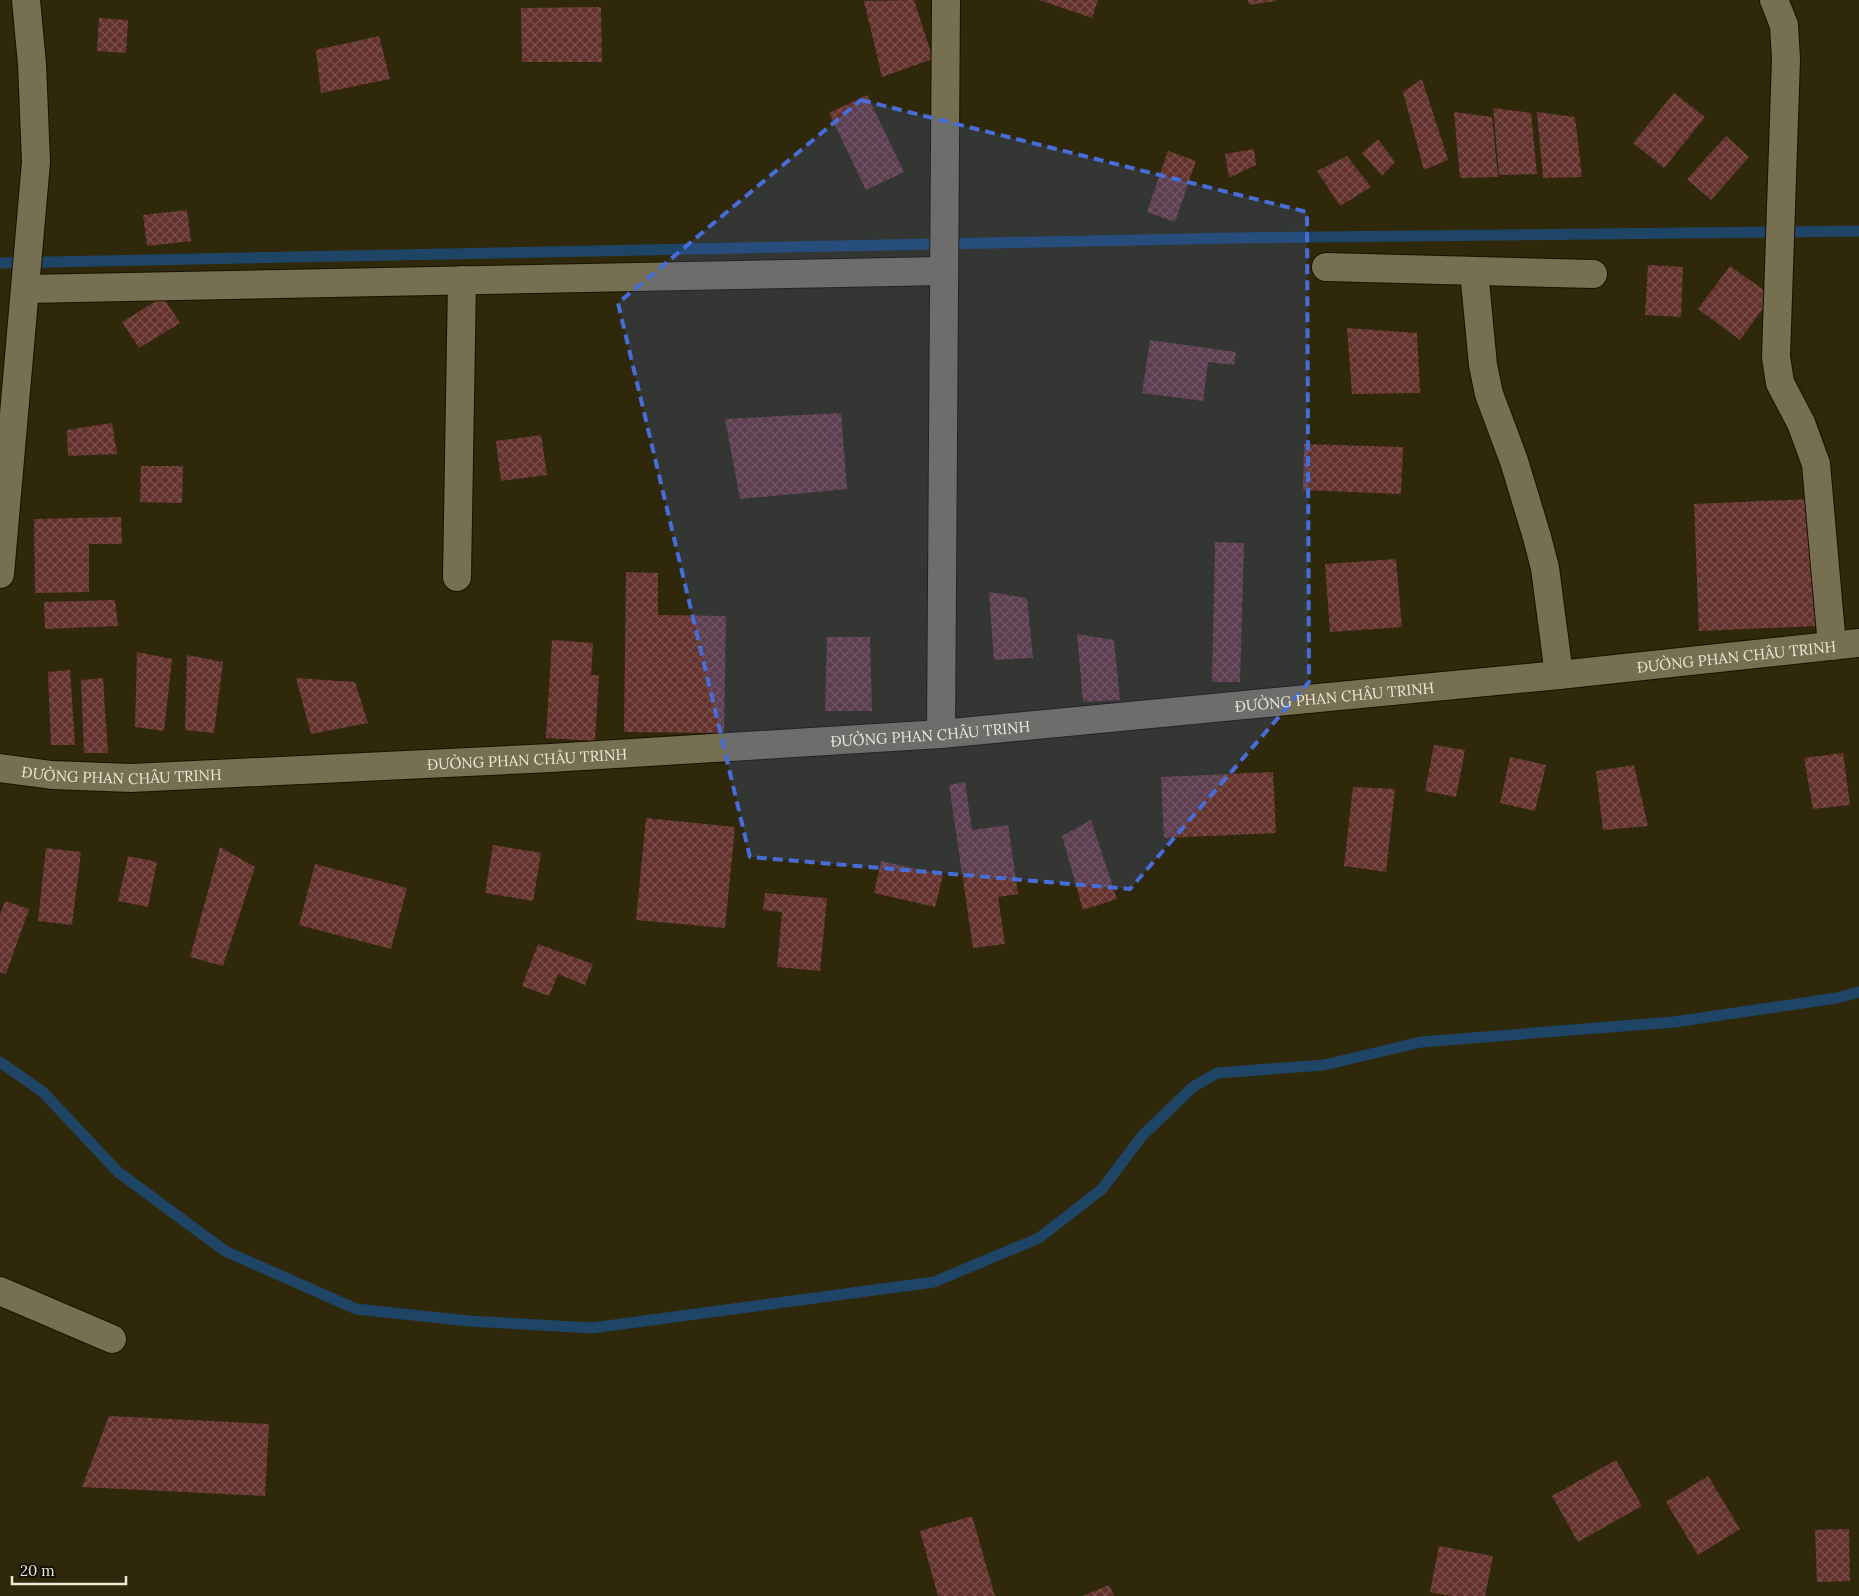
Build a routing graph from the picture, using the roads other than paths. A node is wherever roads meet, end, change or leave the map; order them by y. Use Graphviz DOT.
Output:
graph roads {
  1 [pos="26,0"];
  2 [pos="946,0"];
  3 [pos="1774,0"];
  4 [pos="944,265"];
  5 [pos="1326,267"];
  6 [pos="1474,271"];
  7 [pos="1593,274"];
  8 [pos="462,280"];
  9 [pos="26,284"];
  10 [pos="0,574"];
  11 [pos="457,577"];
  12 [pos="1859,644"];
  13 [pos="1832,646"];
  14 [pos="1559,675"];
  15 [pos="941,734"];
  16 [pos="0,768"];
  17 [pos="0,1291"];
  18 [pos="112,1339"];
  1 -- 9 [label="street"];
  2 -- 4 [label="street"];
  3 -- 13 [label="street"];
  4 -- 8 [label="street"];
  4 -- 15 [label="street"];
  5 -- 6 [label="street"];
  6 -- 7 [label="street"];
  6 -- 14 [label="street"];
  8 -- 9 [label="street"];
  8 -- 11 [label="street"];
  9 -- 10 [label="street"];
  12 -- 13 [label="street, ĐƯỜNG PHAN CHÂU TRINH"];
  13 -- 14 [label="street, ĐƯỜNG PHAN CHÂU TRINH"];
  14 -- 15 [label="street, ĐƯỜNG PHAN CHÂU TRINH"];
  15 -- 16 [label="street, ĐƯỜNG PHAN CHÂU TRINH"];
  17 -- 18 [label="street"];
}
